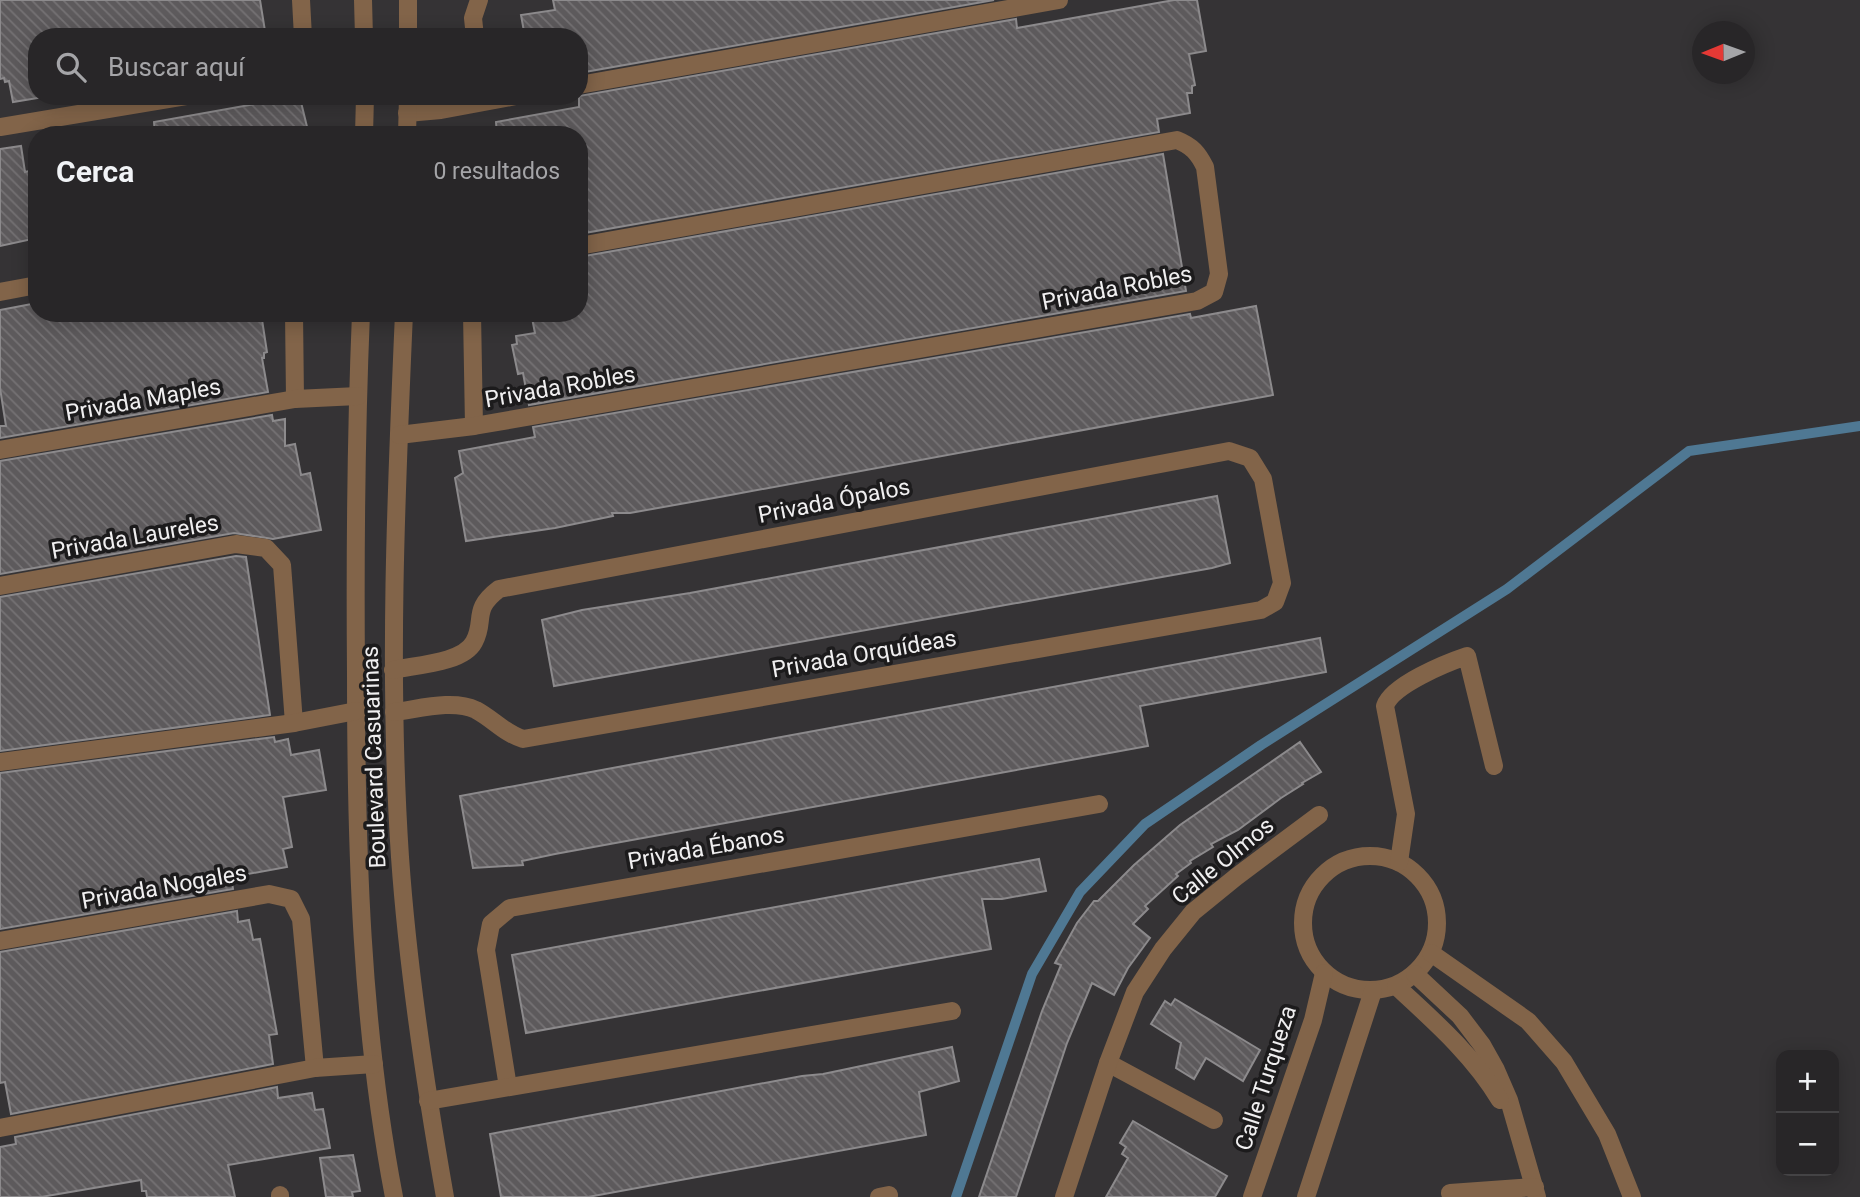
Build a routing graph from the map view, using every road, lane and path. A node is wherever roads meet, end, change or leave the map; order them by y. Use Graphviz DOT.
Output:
graph roads {
  1 [pos="301,0"];
  2 [pos="363,0"];
  3 [pos="408,0"];
  4 [pos="479,0"];
  5 [pos="1059,0"];
  6 [pos="303,28"];
  7 [pos="364,28"];
  8 [pos="408,28"];
  9 [pos="474,28"];
  10 [pos="588,83"];
  11 [pos="132,105"];
  12 [pos="365,105"];
  13 [pos="407,105"];
  14 [pos="413,105"];
  15 [pos="459,105"];
  16 [pos="364,126"];
  17 [pos="407,126"];
  18 [pos="0,127"];
  19 [pos="588,244"];
  20 [pos="28,287"];
  21 [pos="0,292"];
  22 [pos="293,322"];
  23 [pos="361,322"];
  24 [pos="404,322"];
  25 [pos="472,322"];
  26 [pos="358,396"];
  27 [pos="295,399"];
  28 [pos="474,426"];
  29 [pos="399,435"];
  30 [pos="0,450"];
  31 [pos="1272,530"];
  32 [pos="0,586"];
  33 [pos="393,670"];
  34 [pos="356,711"];
  35 [pos="394,712"];
  36 [pos="294,723"];
  37 [pos="0,762"];
  38 [pos="1494,766"];
  39 [pos="1099,804"];
  40 [pos="1319,816"];
  41 [pos="1399,862"];
  42 [pos="0,941"];
  43 [pos="1431,953"];
  44 [pos="1324,973"];
  45 [pos="1415,974"];
  46 [pos="1396,986"];
  47 [pos="1373,991"];
  48 [pos="952,1012"];
  49 [pos="1108,1063"];
  50 [pos="374,1064"];
  51 [pos="315,1068"];
  52 [pos="508,1087"];
  53 [pos="428,1101"];
  54 [pos="1214,1120"];
  55 [pos="1514,1124"];
  56 [pos="0,1128"];
  57 [pos="1536,1192"];
  58 [pos="1450,1193"];
  59 [pos="394,1197"];
  60 [pos="445,1197"];
  61 [pos="1064,1197"];
  62 [pos="1252,1197"];
  63 [pos="1306,1197"];
  64 [pos="1632,1197"];
  1 -- 6 [label="street"];
  2 -- 7 [label="street"];
  3 -- 8 [label="street"];
  4 -- 9 [label="street"];
  5 -- 10 [label="street"];
  11 -- 18 [label="street"];
  12 -- 16 [label="street"];
  13 -- 17 [label="street"];
  14 -- 15 [label="street"];
  19 -- 28 [label="street, Privada Robles"];
  20 -- 21 [label="street"];
  22 -- 27 [label="street"];
  23 -- 26 [label="street, Boulevard Casuarinas"];
  24 -- 29 [label="street, Boulevard Casuarinas"];
  25 -- 28 [label="street, Privada Robles"];
  26 -- 27 [label="street, Privada Maples"];
  26 -- 34 [label="street, Boulevard Casuarinas"];
  27 -- 30 [label="street, Privada Maples"];
  28 -- 29 [label="street, Privada Robles"];
  29 -- 33 [label="street, Boulevard Casuarinas"];
  31 -- 33 [label="street, Privada Ópalos"];
  31 -- 35 [label="street, Privada Orquídeas"];
  32 -- 36 [label="street, Privada Laureles"];
  33 -- 35 [label="street, Boulevard Casuarinas"];
  34 -- 36 [label="street"];
  34 -- 50 [label="street, Boulevard Casuarinas"];
  35 -- 53 [label="street, Boulevard Casuarinas"];
  36 -- 37 [label="street"];
  38 -- 41 [label="street"];
  39 -- 52 [label="street, Privada Ébanos"];
  40 -- 49 [label="street, Calle Olmos"];
  41 -- 43 [label="street"];
  41 -- 44 [label="street"];
  42 -- 51 [label="street, Privada Nogales"];
  43 -- 45 [label="street"];
  43 -- 64 [label="street"];
  44 -- 47 [label="street"];
  44 -- 62 [label="street, Calle Turqueza"];
  45 -- 46 [label="street"];
  45 -- 55 [label="street"];
  46 -- 47 [label="street"];
  46 -- 55 [label="street"];
  47 -- 63 [label="street"];
  48 -- 52 [label="street"];
  49 -- 54 [label="street"];
  49 -- 61 [label="street, Calle Olmos"];
  50 -- 51 [label="street"];
  50 -- 59 [label="street, Boulevard Casuarinas"];
  51 -- 56 [label="street"];
  52 -- 53 [label="street"];
  53 -- 60 [label="street, Boulevard Casuarinas"];
  55 -- 57 [label="street"];
  57 -- 58 [label="street"];
}
